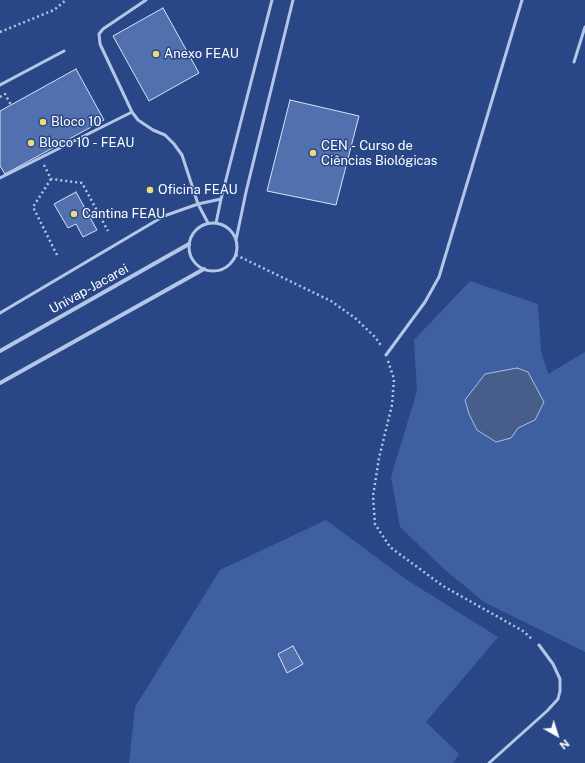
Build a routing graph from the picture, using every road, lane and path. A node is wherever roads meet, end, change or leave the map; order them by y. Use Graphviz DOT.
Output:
graph roads {
  1 [pos="66,0"];
  2 [pos="146,0"];
  3 [pos="272,0"];
  4 [pos="293,0"];
  5 [pos="522,0"];
  6 [pos="585,27"];
  7 [pos="0,32"];
  8 [pos="64,51"];
  9 [pos="574,62"];
  10 [pos="0,85"];
  11 [pos="0,97"];
  12 [pos="11,105"];
  13 [pos="132,112"];
  14 [pos="40,159"];
  15 [pos="0,178"];
  16 [pos="51,179"];
  17 [pos="221,199"];
  18 [pos="198,204"];
  19 [pos="208,223"];
  20 [pos="216,223"];
  21 [pos="108,231"];
  22 [pos="236,240"];
  23 [pos="189,244"];
  24 [pos="236,255"];
  25 [pos="58,257"];
  26 [pos="204,269"];
  27 [pos="0,312"];
  28 [pos="0,351"];
  29 [pos="386,355"];
  30 [pos="0,383"];
  31 [pos="539,645"];
  32 [pos="489,763"];
  1 -- 7 [label="path"];
  2 -- 13 [label="lane"];
  3 -- 17 [label="lane"];
  4 -- 22 [label="lane"];
  5 -- 29 [label="lane"];
  6 -- 9 [label="lane"];
  8 -- 10 [label="lane"];
  11 -- 12 [label="path"];
  13 -- 14 [label="lane"];
  13 -- 18 [label="lane"];
  14 -- 15 [label="lane"];
  14 -- 16 [label="path"];
  16 -- 21 [label="path"];
  16 -- 25 [label="path"];
  17 -- 18 [label="lane"];
  17 -- 20 [label="lane"];
  18 -- 19 [label="lane"];
  18 -- 27 [label="lane"];
  19 -- 20 [label="lane"];
  19 -- 23 [label="lane"];
  20 -- 22 [label="lane"];
  22 -- 24 [label="lane"];
  23 -- 26 [label="lane"];
  23 -- 28 [label="street, Univap-Jacarei"];
  24 -- 26 [label="lane"];
  24 -- 29 [label="path"];
  26 -- 30 [label="street"];
  29 -- 31 [label="path"];
  31 -- 32 [label="lane"];
}
